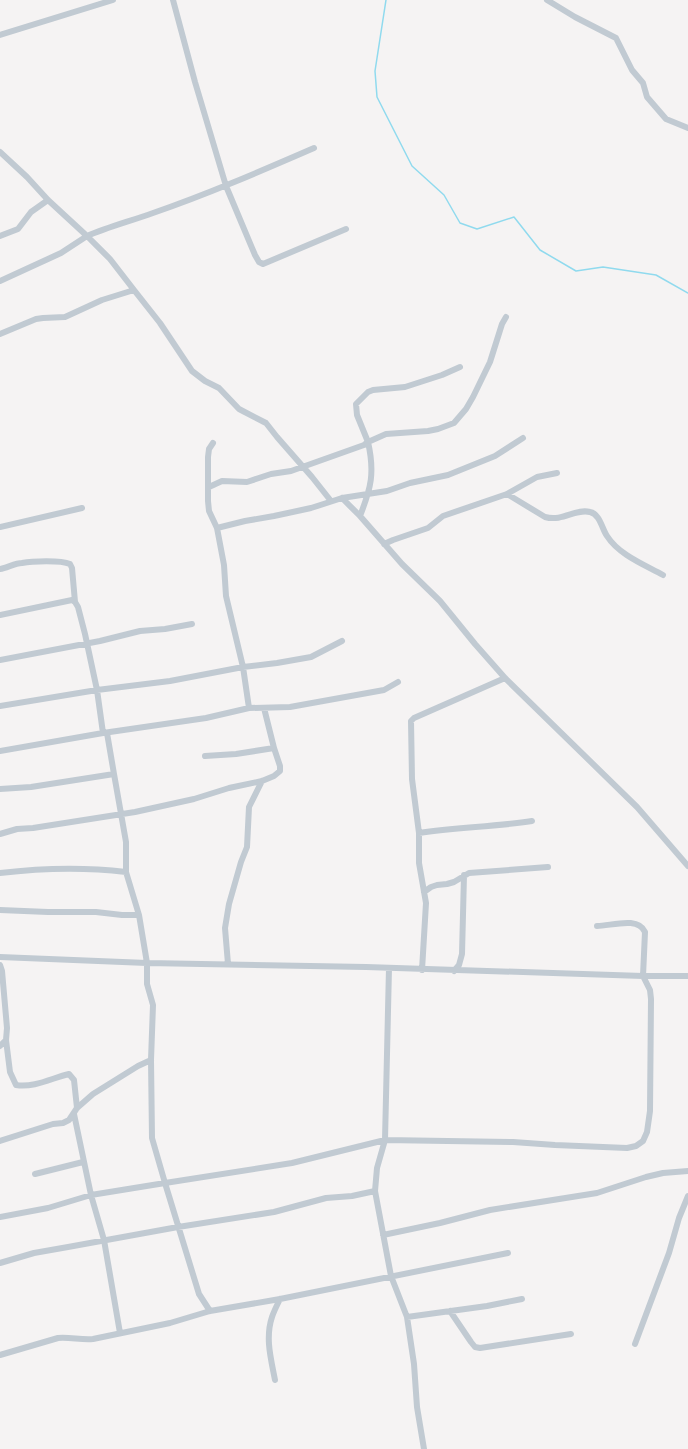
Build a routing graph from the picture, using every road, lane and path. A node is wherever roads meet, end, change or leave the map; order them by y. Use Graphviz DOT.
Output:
graph roads {
  1 [pos="114,0"];
  2 [pos="173,0"];
  3 [pos="547,0"];
  4 [pos="0,35"];
  5 [pos="688,128"];
  6 [pos="314,148"];
  7 [pos="0,152"];
  8 [pos="226,186"];
  9 [pos="48,200"];
  10 [pos="346,229"];
  11 [pos="0,236"];
  12 [pos="87,236"];
  13 [pos="0,281"];
  14 [pos="134,290"];
  15 [pos="506,317"];
  16 [pos="0,334"];
  17 [pos="460,367"];
  18 [pos="523,438"];
  19 [pos="368,442"];
  20 [pos="213,443"];
  21 [pos="303,466"];
  22 [pos="558,474"];
  23 [pos="209,486"];
  24 [pos="369,494"];
  25 [pos="507,494"];
  26 [pos="342,498"];
  27 [pos="331,501"];
  28 [pos="82,508"];
  29 [pos="360,516"];
  30 [pos="0,527"];
  31 [pos="217,528"];
  32 [pos="384,544"];
  33 [pos="0,569"];
  34 [pos="663,575"];
  35 [pos="75,602"];
  36 [pos="0,615"];
  37 [pos="192,624"];
  38 [pos="342,641"];
  39 [pos="86,643"];
  40 [pos="0,660"];
  41 [pos="243,667"];
  42 [pos="505,678"];
  43 [pos="398,682"];
  44 [pos="97,690"];
  45 [pos="0,706"];
  46 [pos="249,708"];
  47 [pos="264,708"];
  48 [pos="105,733"];
  49 [pos="274,748"];
  50 [pos="0,751"];
  51 [pos="205,756"];
  52 [pos="114,774"];
  53 [pos="262,781"];
  54 [pos="0,789"];
  55 [pos="120,814"];
  56 [pos="532,821"];
  57 [pos="419,833"];
  58 [pos="0,834"];
  59 [pos="688,866"];
  60 [pos="548,867"];
  61 [pos="126,872"];
  62 [pos="0,873"];
  63 [pos="464,875"];
  64 [pos="424,892"];
  65 [pos="0,910"];
  66 [pos="139,915"];
  67 [pos="597,926"];
  68 [pos="0,956"];
  69 [pos="147,963"];
  70 [pos="228,964"];
  71 [pos="0,965"];
  72 [pos="389,968"];
  73 [pos="422,970"];
  74 [pos="454,971"];
  75 [pos="643,976"];
  76 [pos="688,976"];
  77 [pos="6,1040"];
  78 [pos="0,1046"];
  79 [pos="151,1060"];
  80 [pos="77,1108"];
  81 [pos="74,1114"];
  82 [pos="385,1140"];
  83 [pos="0,1141"];
  84 [pos="84,1162"];
  85 [pos="688,1171"];
  86 [pos="35,1174"];
  87 [pos="165,1182"];
  88 [pos="375,1191"];
  89 [pos="91,1195"];
  90 [pos="688,1196"];
  91 [pos="0,1217"];
  92 [pos="178,1227"];
  93 [pos="383,1235"];
  94 [pos="104,1240"];
  95 [pos="508,1253"];
  96 [pos="0,1263"];
  97 [pos="391,1276"];
  98 [pos="280,1299"];
  99 [pos="522,1299"];
  100 [pos="210,1311"];
  101 [pos="450,1311"];
  102 [pos="407,1317"];
  103 [pos="120,1333"];
  104 [pos="571,1334"];
  105 [pos="635,1344"];
  106 [pos="0,1355"];
  107 [pos="275,1380"];
  108 [pos="424,1449"];
  1 -- 4 [label="street"];
  2 -- 8 [label="street"];
  3 -- 5 [label="street"];
  6 -- 8 [label="street"];
  7 -- 9 [label="street"];
  8 -- 10 [label="street"];
  8 -- 12 [label="street"];
  9 -- 11 [label="street"];
  9 -- 12 [label="street"];
  12 -- 13 [label="street"];
  12 -- 14 [label="street"];
  14 -- 16 [label="street"];
  14 -- 21 [label="street"];
  15 -- 19 [label="street"];
  17 -- 19 [label="street"];
  18 -- 24 [label="street"];
  19 -- 21 [label="street"];
  19 -- 24 [label="street"];
  20 -- 23 [label="street"];
  21 -- 23 [label="street"];
  21 -- 27 [label="street"];
  22 -- 25 [label="street"];
  23 -- 31 [label="street"];
  24 -- 26 [label="street"];
  24 -- 29 [label="street"];
  25 -- 32 [label="street"];
  25 -- 34 [label="street"];
  26 -- 27 [label="street"];
  26 -- 29 [label="street"];
  27 -- 31 [label="street"];
  28 -- 30 [label="street"];
  29 -- 32 [label="street"];
  31 -- 41 [label="street"];
  32 -- 42 [label="street"];
  33 -- 35 [label="street"];
  35 -- 36 [label="street"];
  35 -- 39 [label="street"];
  37 -- 39 [label="street"];
  38 -- 41 [label="street"];
  39 -- 40 [label="street"];
  39 -- 44 [label="street"];
  41 -- 44 [label="street"];
  41 -- 46 [label="street"];
  42 -- 57 [label="street"];
  42 -- 59 [label="street"];
  43 -- 47 [label="street"];
  44 -- 45 [label="street"];
  44 -- 48 [label="street"];
  46 -- 47 [label="street"];
  46 -- 48 [label="street"];
  47 -- 49 [label="street"];
  48 -- 50 [label="street"];
  48 -- 52 [label="street"];
  49 -- 51 [label="street"];
  49 -- 53 [label="street"];
  52 -- 54 [label="street"];
  52 -- 55 [label="street"];
  53 -- 55 [label="street"];
  53 -- 70 [label="street"];
  55 -- 58 [label="street"];
  55 -- 61 [label="street"];
  56 -- 57 [label="street"];
  57 -- 64 [label="street"];
  60 -- 63 [label="street"];
  61 -- 62 [label="street"];
  61 -- 66 [label="street"];
  63 -- 64 [label="street"];
  63 -- 74 [label="street"];
  64 -- 73 [label="street"];
  65 -- 66 [label="street"];
  66 -- 69 [label="street"];
  67 -- 75 [label="street"];
  68 -- 69 [label="street"];
  69 -- 70 [label="street"];
  69 -- 79 [label="street"];
  70 -- 72 [label="street"];
  71 -- 77 [label="street"];
  72 -- 73 [label="street"];
  72 -- 82 [label="street"];
  73 -- 74 [label="street"];
  74 -- 75 [label="street"];
  75 -- 76 [label="street"];
  75 -- 82 [label="street"];
  77 -- 78 [label="street"];
  77 -- 80 [label="street"];
  79 -- 80 [label="street"];
  79 -- 87 [label="street"];
  80 -- 81 [label="street"];
  81 -- 83 [label="street"];
  81 -- 84 [label="street"];
  82 -- 87 [label="street"];
  82 -- 88 [label="street"];
  84 -- 86 [label="street"];
  84 -- 89 [label="street"];
  85 -- 93 [label="street"];
  87 -- 89 [label="street"];
  87 -- 92 [label="street"];
  88 -- 92 [label="street"];
  88 -- 93 [label="street"];
  89 -- 91 [label="street"];
  89 -- 94 [label="street"];
  90 -- 105 [label="street"];
  92 -- 94 [label="street"];
  92 -- 100 [label="street"];
  93 -- 97 [label="street"];
  94 -- 96 [label="street"];
  94 -- 103 [label="street"];
  95 -- 97 [label="street"];
  97 -- 98 [label="street"];
  97 -- 102 [label="street"];
  98 -- 100 [label="street"];
  98 -- 107 [label="street"];
  99 -- 101 [label="street"];
  100 -- 103 [label="street"];
  101 -- 102 [label="street"];
  101 -- 104 [label="street"];
  102 -- 108 [label="street"];
  103 -- 106 [label="street"];
}
